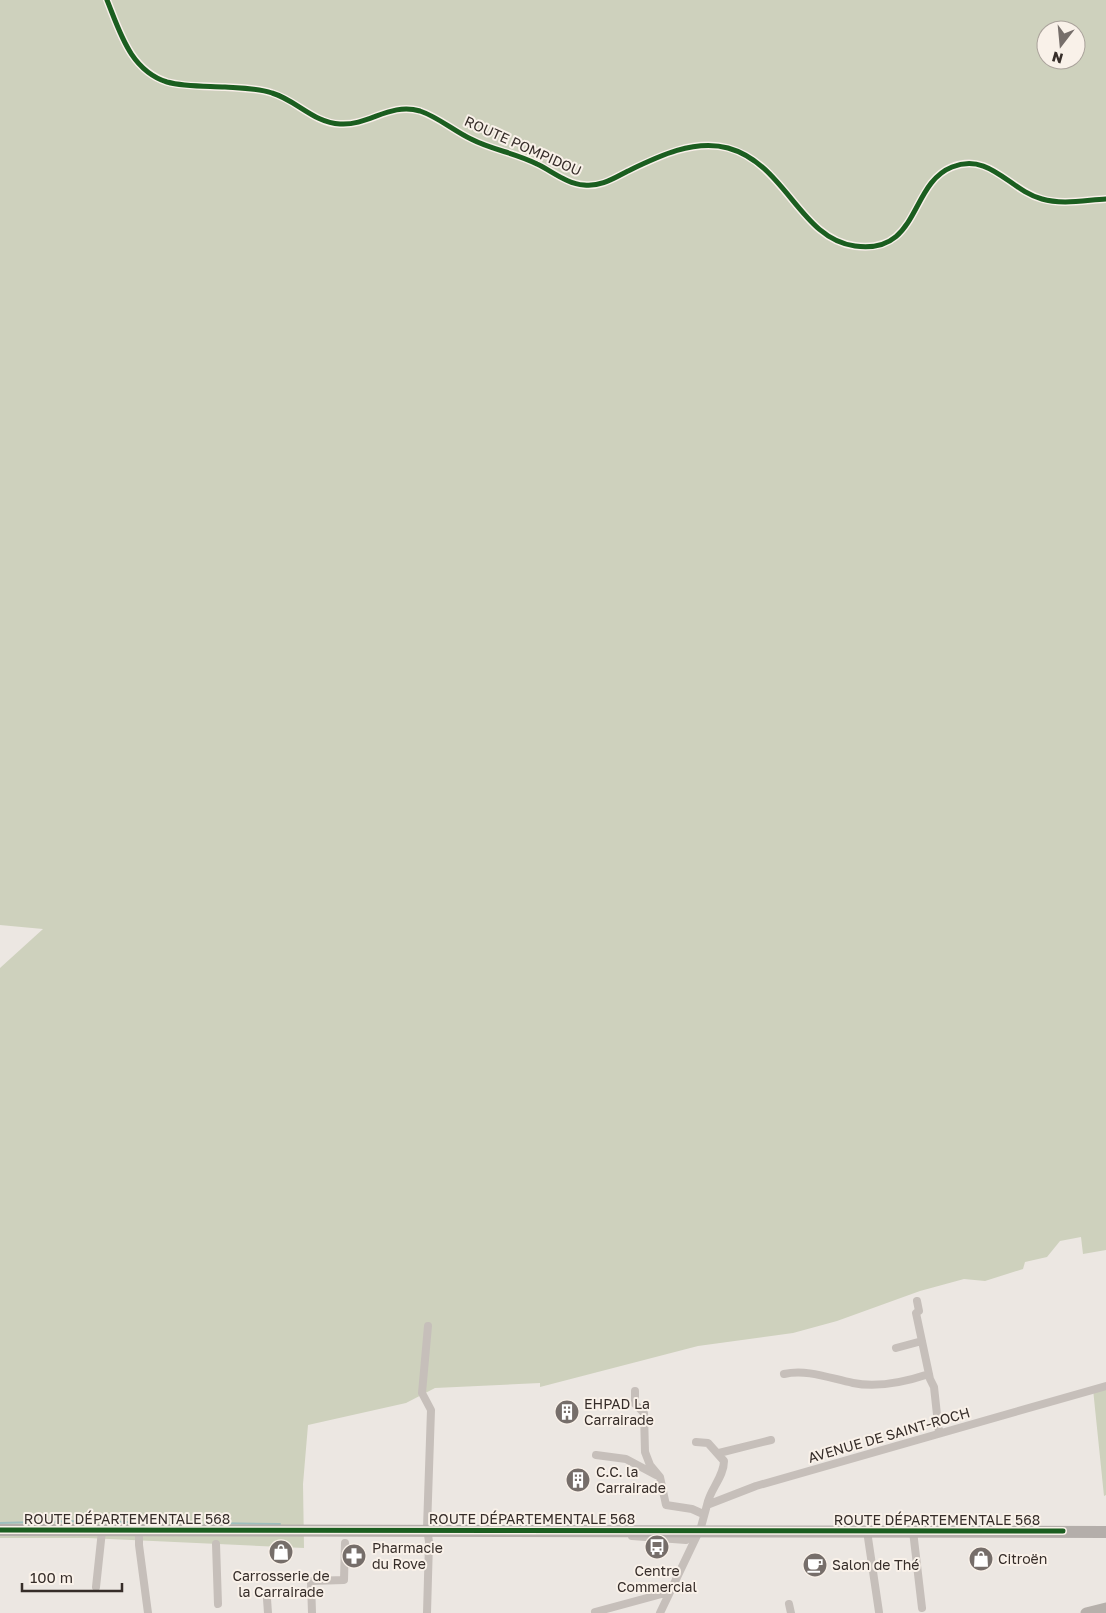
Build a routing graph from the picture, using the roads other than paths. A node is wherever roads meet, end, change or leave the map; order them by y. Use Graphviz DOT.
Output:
graph roads {
  1 [pos="107,0"];
  2 [pos="1106,200"];
  3 [pos="917,1301"];
  4 [pos="428,1326"];
  5 [pos="922,1341"];
  6 [pos="896,1348"];
  7 [pos="784,1374"];
  8 [pos="929,1374"];
  9 [pos="1106,1386"];
  10 [pos="635,1391"];
  11 [pos="939,1433"];
  12 [pos="771,1440"];
  13 [pos="696,1442"];
  14 [pos="719,1453"];
  15 [pos="596,1455"];
  16 [pos="660,1477"];
  17 [pos="707,1504"];
  18 [pos="703,1514"];
  19 [pos="0,1530"];
  20 [pos="102,1531"];
  21 [pos="139,1531"];
  22 [pos="696,1531"];
  23 [pos="867,1531"];
  24 [pos="913,1531"];
  25 [pos="1106,1531"];
  26 [pos="430,1534"];
  27 [pos="345,1543"];
  28 [pos="216,1544"];
  29 [pos="96,1587"];
  30 [pos="669,1592"];
  31 [pos="267,1599"];
  32 [pos="218,1604"];
  33 [pos="789,1604"];
  34 [pos="922,1608"];
  35 [pos="1106,1608"];
  36 [pos="595,1612"];
  37 [pos="879,1612"];
  38 [pos="148,1613"];
  39 [pos="268,1613"];
  40 [pos="312,1613"];
  41 [pos="427,1613"];
  42 [pos="660,1613"];
  43 [pos="791,1613"];
  44 [pos="1086,1613"];
  1 -- 2 [label="street, ROUTE POMPIDOU"];
  3 -- 5 [label="street"];
  4 -- 26 [label="street"];
  5 -- 6 [label="street"];
  5 -- 8 [label="street"];
  7 -- 8 [label="street"];
  8 -- 11 [label="street"];
  9 -- 11 [label="street, AVENUE DE SAINT-ROCH"];
  10 -- 16 [label="street"];
  11 -- 17 [label="street, AVENUE DE SAINT-ROCH"];
  12 -- 14 [label="street"];
  13 -- 14 [label="street"];
  14 -- 17 [label="street"];
  15 -- 16 [label="street"];
  16 -- 18 [label="street"];
  17 -- 18 [label="street"];
  18 -- 22 [label="street"];
  19 -- 20 [label="main road, ROUTE DÉPARTEMENTALE 568"];
  20 -- 21 [label="main road, ROUTE DÉPARTEMENTALE 568"];
  20 -- 29 [label="street"];
  21 -- 26 [label="main road, ROUTE DÉPARTEMENTALE 568"];
  21 -- 38 [label="street"];
  22 -- 23 [label="main road, ROUTE DÉPARTEMENTALE 568"];
  22 -- 26 [label="main road, ROUTE DÉPARTEMENTALE 568"];
  22 -- 30 [label="street"];
  23 -- 24 [label="main road, ROUTE DÉPARTEMENTALE 568"];
  23 -- 37 [label="street"];
  24 -- 25 [label="main road, ROUTE DÉPARTEMENTALE 568"];
  24 -- 34 [label="street"];
  26 -- 41 [label="street"];
  27 -- 40 [label="street"];
  28 -- 32 [label="street"];
  30 -- 36 [label="street"];
  30 -- 42 [label="street"];
  31 -- 39 [label="street"];
  33 -- 43 [label="street"];
  35 -- 44 [label="street"];
}
